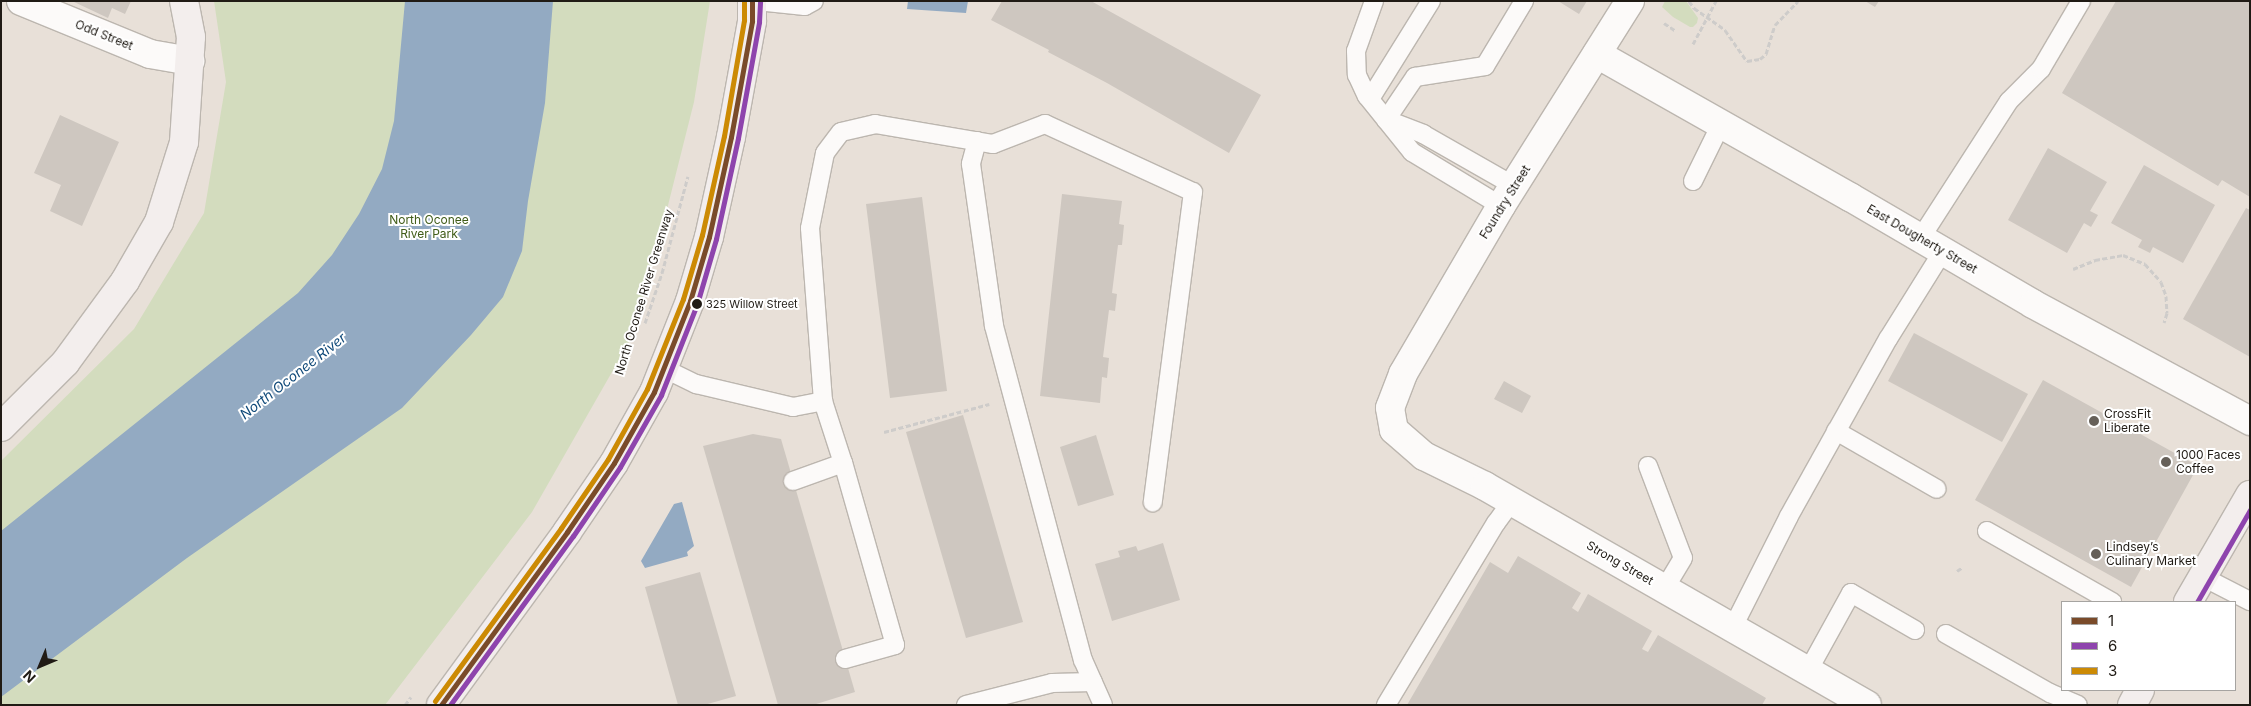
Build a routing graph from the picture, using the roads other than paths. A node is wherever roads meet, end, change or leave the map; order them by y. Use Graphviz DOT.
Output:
graph roads {
  1 [pos="20,1"];
  2 [pos="184,1"];
  3 [pos="752,1"];
  4 [pos="756,1"];
  5 [pos="814,1"];
  6 [pos="1374,1"];
  7 [pos="1431,1"];
  8 [pos="1524,1"];
  9 [pos="1630,1"];
  10 [pos="2081,1"];
  11 [pos="1597,54"];
  12 [pos="190,61"];
  13 [pos="1370,99"];
  14 [pos="1386,120"];
  15 [pos="1721,124"];
  16 [pos="977,141"];
  17 [pos="1693,182"];
  18 [pos="1508,196"];
  19 [pos="1932,245"];
  20 [pos="663,368"];
  21 [pos="823,401"];
  22 [pos="1390,408"];
  23 [pos="2250,421"];
  24 [pos="1,427"];
  25 [pos="1836,431"];
  26 [pos="843,464"];
  27 [pos="1648,466"];
  28 [pos="793,481"];
  29 [pos="1937,489"];
  30 [pos="2250,495"];
  31 [pos="1512,501"];
  32 [pos="1153,502"];
  33 [pos="1987,531"];
  34 [pos="2203,577"];
  35 [pos="1664,588"];
  36 [pos="2110,601"];
  37 [pos="2189,601"];
  38 [pos="2250,601"];
  39 [pos="1733,628"];
  40 [pos="1915,630"];
  41 [pos="1946,634"];
  42 [pos="845,659"];
  43 [pos="1808,671"];
  44 [pos="1093,682"];
  45 [pos="2139,691"];
  46 [pos="441,705"];
  47 [pos="966,705"];
  48 [pos="1102,705"];
  49 [pos="1386,705"];
  50 [pos="1867,705"];
  51 [pos="2078,705"];
  52 [pos="2132,705"];
  1 -- 12 [label="street, Odd Street"];
  2 -- 12 [label="street"];
  3 -- 20 [label="street"];
  4 -- 5 [label="lane"];
  6 -- 13 [label="lane"];
  7 -- 13 [label="lane"];
  8 -- 14 [label="lane"];
  9 -- 11 [label="street, Foundry Street"];
  10 -- 19 [label="lane"];
  11 -- 15 [label="street, East Dougherty Street"];
  11 -- 18 [label="street, Foundry Street"];
  12 -- 24 [label="street"];
  13 -- 14 [label="lane"];
  14 -- 18 [label="lane"];
  14 -- 18 [label="lane"];
  15 -- 17 [label="lane"];
  15 -- 19 [label="street, East Dougherty Street"];
  16 -- 21 [label="lane"];
  16 -- 32 [label="lane"];
  16 -- 44 [label="lane"];
  18 -- 22 [label="street, Foundry Street"];
  19 -- 23 [label="street, East Dougherty Street"];
  19 -- 25 [label="lane"];
  20 -- 21 [label="lane"];
  20 -- 46 [label="street"];
  21 -- 26 [label="lane"];
  22 -- 31 [label="street, Strong Street"];
  25 -- 29 [label="lane"];
  25 -- 39 [label="lane"];
  26 -- 28 [label="lane"];
  26 -- 42 [label="lane"];
  27 -- 35 [label="lane"];
  30 -- 34 [label="street"];
  31 -- 35 [label="street, Strong Street"];
  31 -- 49 [label="lane"];
  33 -- 36 [label="lane"];
  34 -- 37 [label="street"];
  34 -- 38 [label="lane"];
  35 -- 39 [label="street, Strong Street"];
  39 -- 43 [label="street, Strong Street"];
  40 -- 43 [label="lane"];
  41 -- 51 [label="lane"];
  43 -- 50 [label="street, Strong Street"];
  44 -- 47 [label="lane"];
  44 -- 48 [label="lane"];
  45 -- 52 [label="street"];
}
